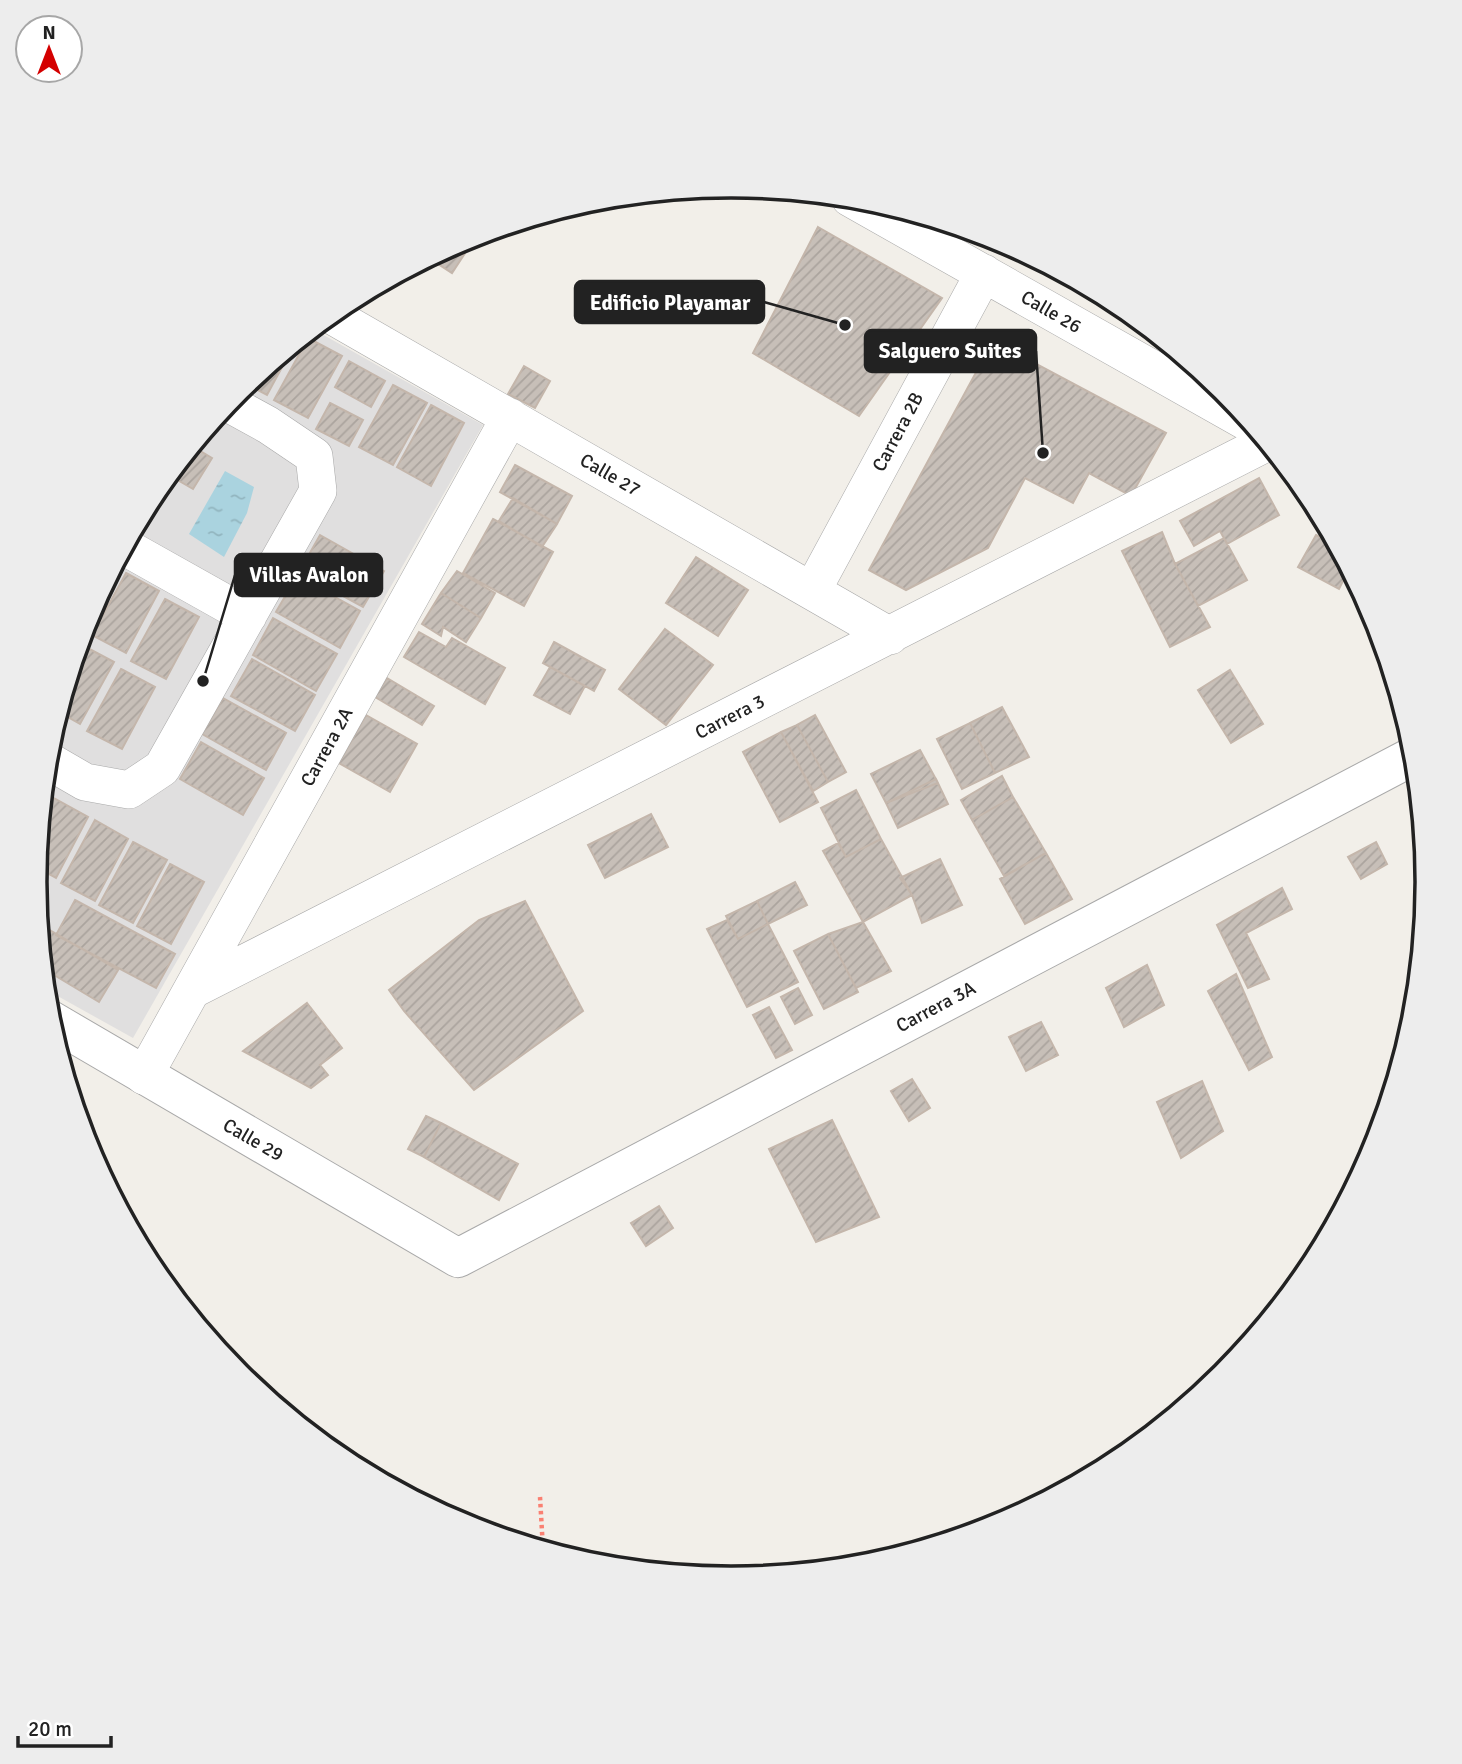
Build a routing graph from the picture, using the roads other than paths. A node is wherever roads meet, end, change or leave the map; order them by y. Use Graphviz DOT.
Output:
graph roads {
  1 [pos="881,215"];
  2 [pos="984,273"];
  3 [pos="342,320"];
  4 [pos="239,409"];
  5 [pos="1224,409"];
  6 [pos="510,418"];
  7 [pos="1258,447"];
  8 [pos="133,551"];
  9 [pos="812,591"];
  10 [pos="248,616"];
  11 [pos="890,636"];
  12 [pos="1404,761"];
  13 [pos="57,766"];
  14 [pos="192,989"];
  15 [pos="63,1026"];
  16 [pos="144,1076"];
  17 [pos="458,1258"];
  1 -- 2 [label="street, Calle 26"];
  2 -- 5 [label="street, Calle 26"];
  2 -- 9 [label="street, Carrera 2B"];
  3 -- 6 [label="street, Calle 27"];
  4 -- 10 [label="street"];
  6 -- 9 [label="street, Calle 27"];
  6 -- 14 [label="street, Carrera 2A"];
  7 -- 11 [label="street, Carrera 3"];
  8 -- 10 [label="street"];
  9 -- 11 [label="street, Calle 27"];
  10 -- 13 [label="street"];
  11 -- 14 [label="street, Carrera 3"];
  12 -- 17 [label="street, Carrera 3A"];
  14 -- 16 [label="street, Carrera 2A"];
  15 -- 16 [label="street, Calle 29"];
  16 -- 17 [label="street, Calle 29"];
}
